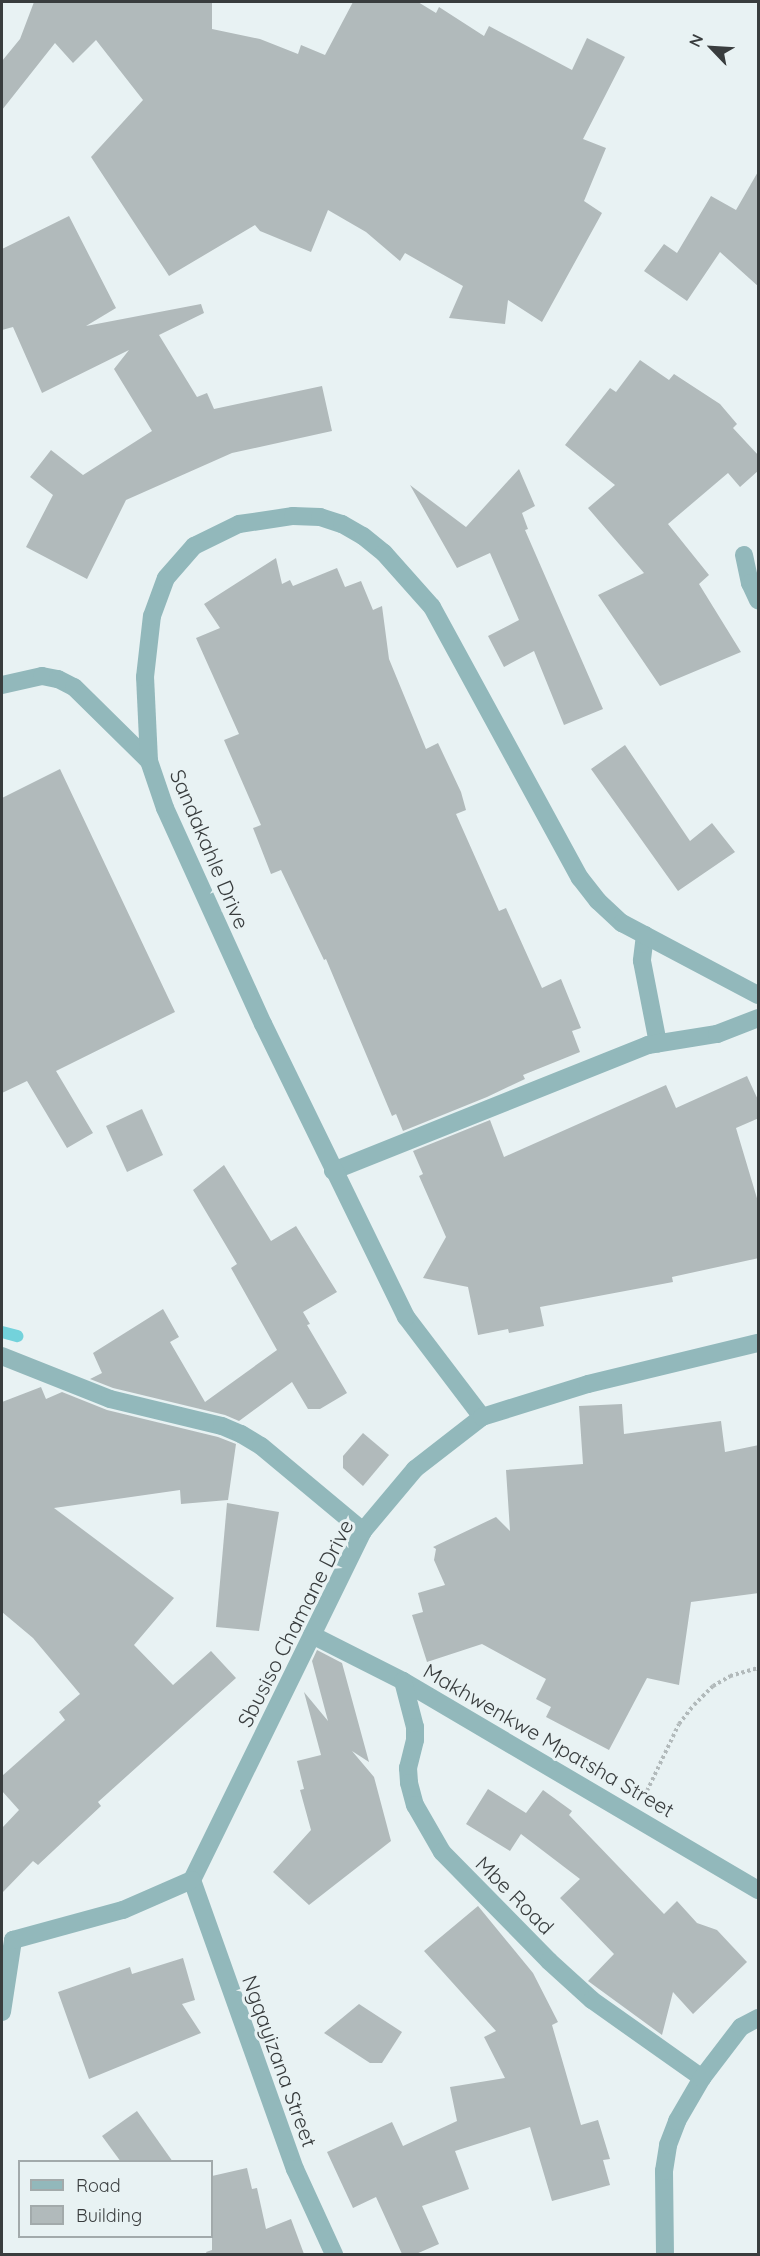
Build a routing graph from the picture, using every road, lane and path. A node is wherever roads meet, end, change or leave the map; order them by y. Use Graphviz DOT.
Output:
graph roads {
  1 [pos="744,555"];
  2 [pos="759,600"];
  3 [pos="2,685"];
  4 [pos="149,761"];
  5 [pos="645,935"];
  6 [pos="759,995"];
  7 [pos="759,1018"];
  8 [pos="658,1043"];
  9 [pos="333,1171"];
  10 [pos="759,1343"];
  11 [pos="2,1356"];
  12 [pos="482,1417"];
  13 [pos="363,1531"];
  14 [pos="312,1635"];
  15 [pos="759,1668"];
  16 [pos="403,1681"];
  17 [pos="636,1816"];
  18 [pos="192,1880"];
  19 [pos="759,1890"];
  20 [pos="8,1939"];
  21 [pos="2,2012"];
  22 [pos="759,2018"];
  23 [pos="702,2078"];
  24 [pos="334,2254"];
  25 [pos="665,2254"];
  1 -- 2 [label="street"];
  3 -- 4 [label="street"];
  4 -- 5 [label="street, Sandakahle Drive"];
  4 -- 9 [label="street, Sandakahle Drive"];
  5 -- 6 [label="street, Sandakahle Drive"];
  5 -- 8 [label="street"];
  7 -- 8 [label="street"];
  8 -- 9 [label="street"];
  9 -- 12 [label="street, Sandakahle Drive"];
  10 -- 12 [label="street, Sbusiso Chamane Drive"];
  11 -- 13 [label="street"];
  12 -- 13 [label="street, Sbusiso Chamane Drive"];
  13 -- 14 [label="street, Sbusiso Chamane Drive"];
  14 -- 16 [label="street, Makhwenkwe Mpatsha Street"];
  14 -- 18 [label="street, Sbusiso Chamane Drive"];
  15 -- 17 [label="path"];
  16 -- 17 [label="street, Makhwenkwe Mpatsha Street"];
  16 -- 23 [label="street, Mbe Road"];
  17 -- 19 [label="street, Makhwenkwe Mpatsha Street"];
  18 -- 20 [label="street"];
  18 -- 24 [label="street, Ngqayizana Street"];
  20 -- 21 [label="street"];
  22 -- 23 [label="street"];
  23 -- 25 [label="street"];
}
